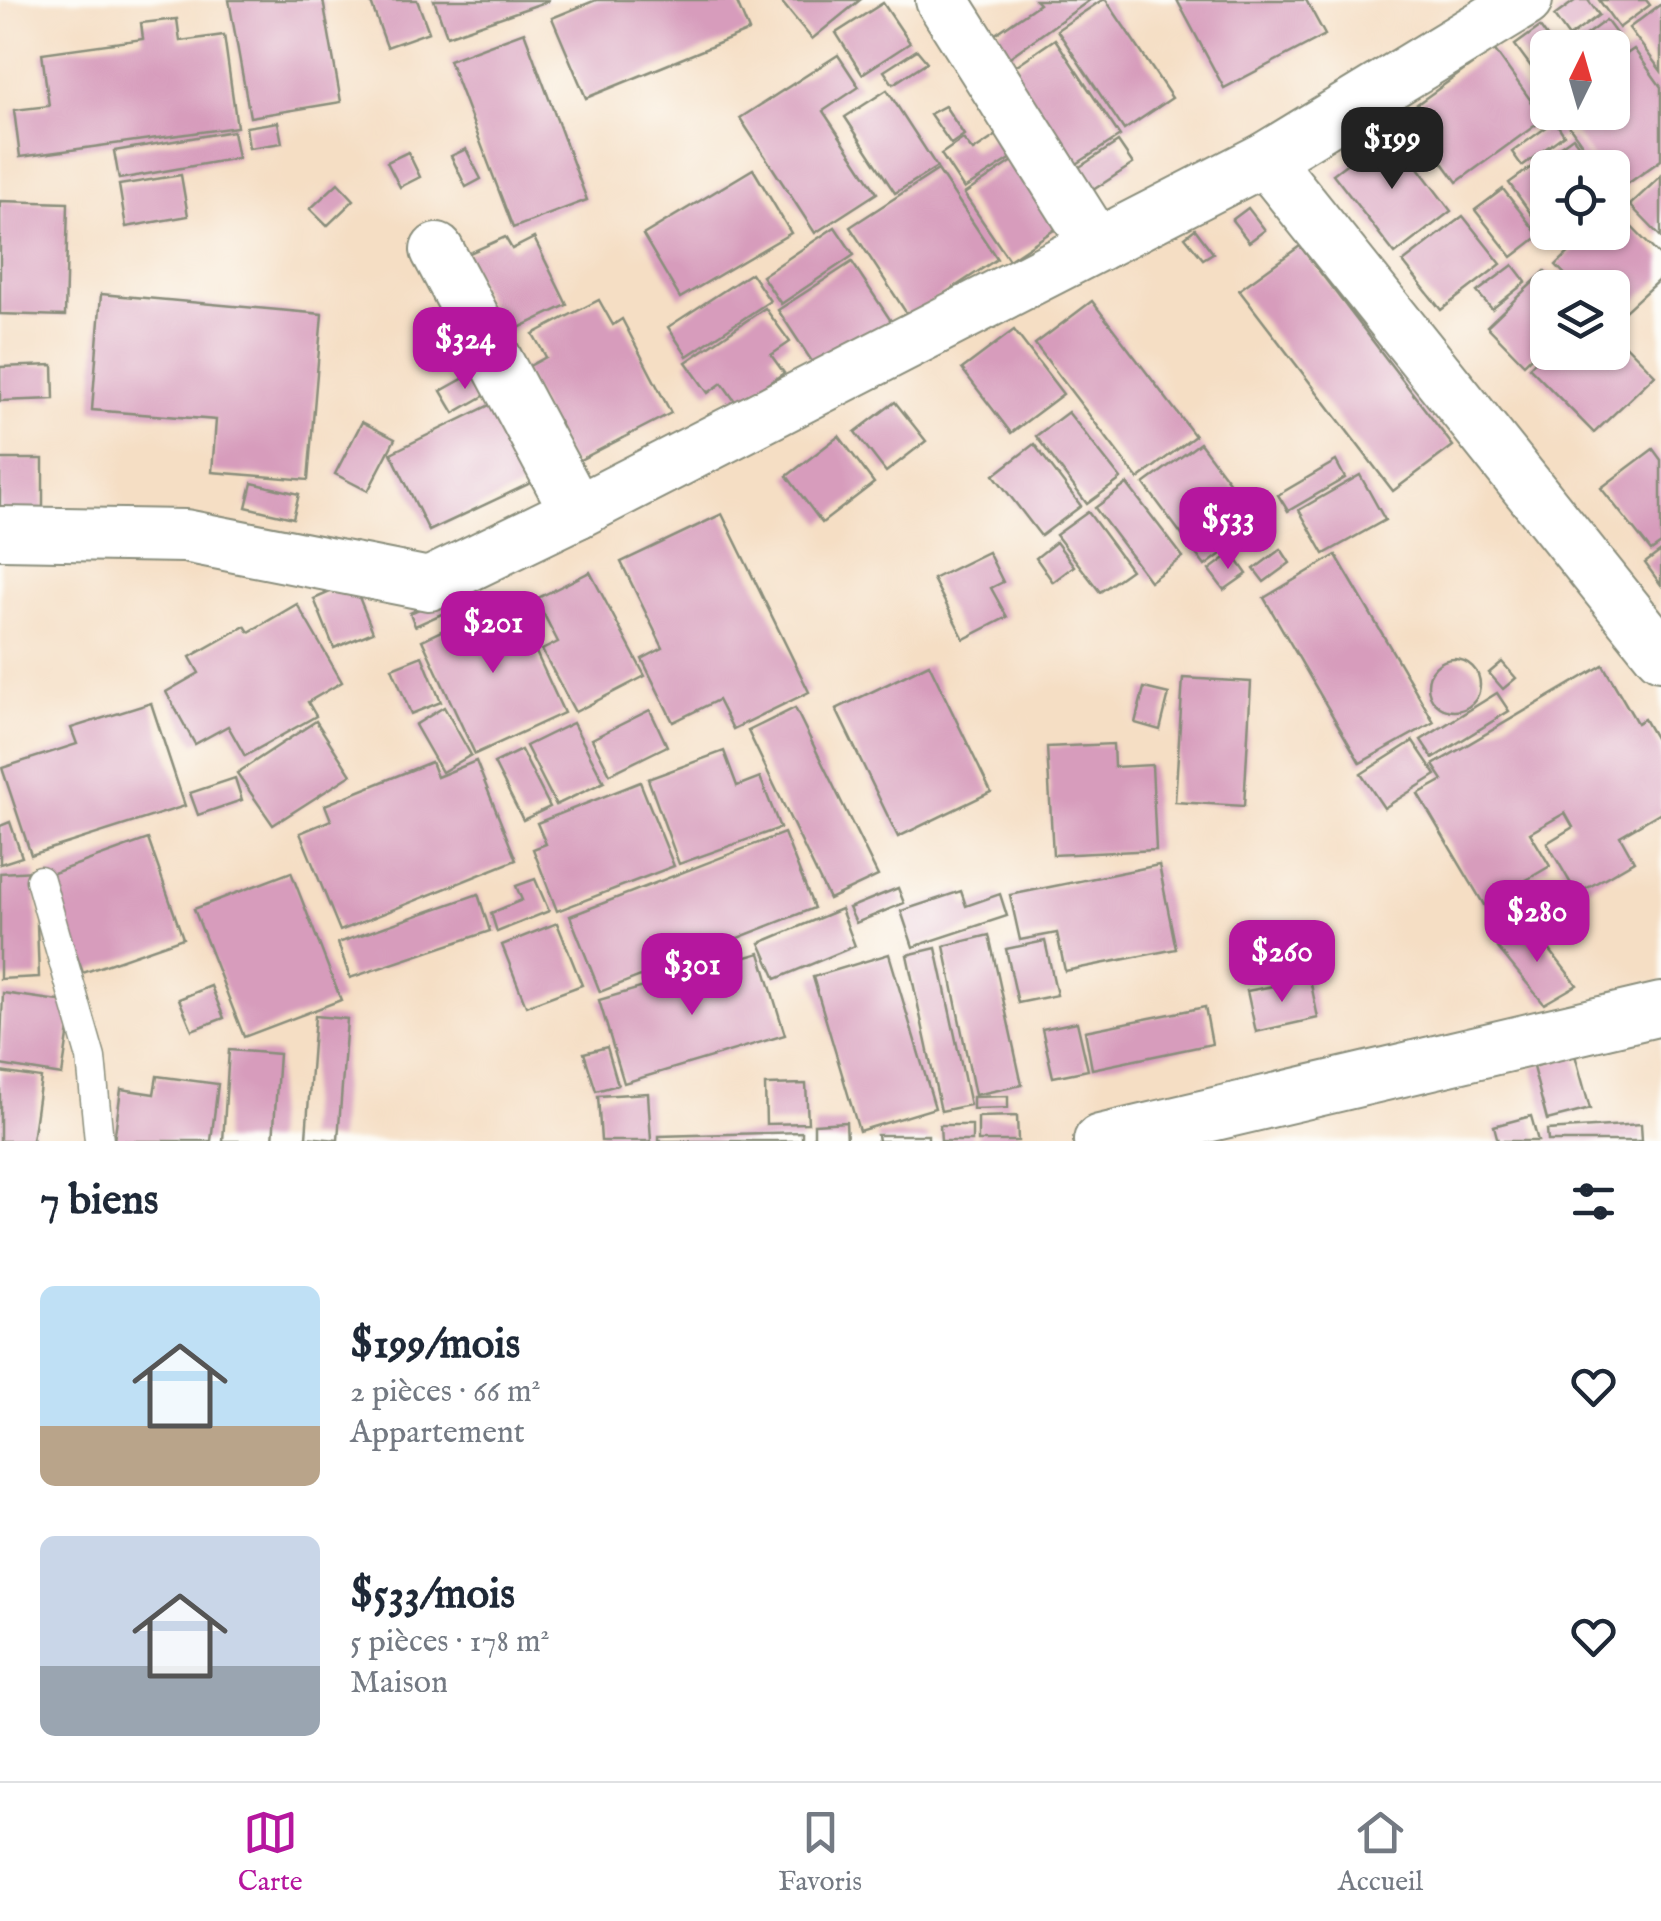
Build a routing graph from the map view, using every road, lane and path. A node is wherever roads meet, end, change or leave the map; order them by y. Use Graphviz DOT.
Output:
graph roads {
  1 [pos="942,0"];
  2 [pos="1526,0"];
  3 [pos="1265,159"];
  4 [pos="1098,244"];
  5 [pos="437,250"];
  6 [pos="577,512"];
  7 [pos="0,533"];
  8 [pos="1661,654"];
  9 [pos="40,880"];
  10 [pos="1661,1009"];
  11 [pos="1154,1134"];
  12 [pos="99,1141"];
  13 [pos="1100,1141"];
  1 -- 4 [label="street"];
  2 -- 3 [label="street"];
  3 -- 4 [label="street"];
  3 -- 8 [label="street"];
  4 -- 6 [label="street"];
  5 -- 6 [label="street"];
  6 -- 7 [label="street"];
  9 -- 12 [label="lane"];
  10 -- 11 [label="street"];
  11 -- 13 [label="street"];
}
